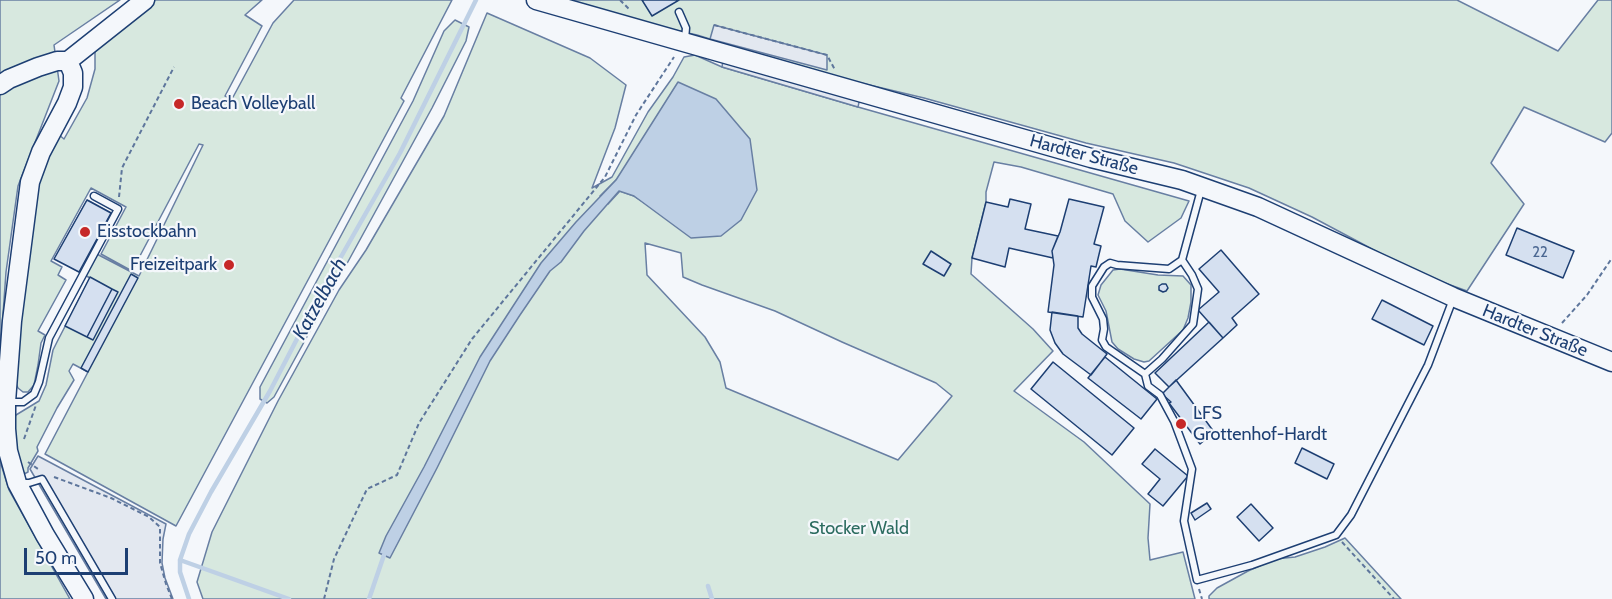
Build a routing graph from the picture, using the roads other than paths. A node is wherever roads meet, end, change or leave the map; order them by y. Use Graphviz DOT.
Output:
graph roads {
  1 [pos="145,0"];
  2 [pos="536,0"];
  3 [pos="679,12"];
  4 [pos="684,42"];
  5 [pos="68,61"];
  6 [pos="0,85"];
  7 [pos="1202,187"];
  8 [pos="94,196"];
  9 [pos="1182,260"];
  10 [pos="1453,297"];
  11 [pos="1612,362"];
  12 [pos="1145,374"];
  13 [pos="6,402"];
  14 [pos="17,483"];
  15 [pos="84,599"];
  16 [pos="112,599"];
  1 -- 5 [label="street"];
  2 -- 4 [label="street, Hardter Straße"];
  3 -- 4 [label="lane"];
  4 -- 7 [label="street, Hardter Straße"];
  5 -- 6 [label="street"];
  5 -- 13 [label="street"];
  7 -- 9 [label="lane"];
  7 -- 10 [label="street, Hardter Straße"];
  8 -- 13 [label="lane"];
  9 -- 12 [label="lane"];
  9 -- 12 [label="lane"];
  10 -- 11 [label="street, Hardter Straße"];
  10 -- 12 [label="lane"];
  13 -- 14 [label="street"];
  14 -- 15 [label="street"];
  14 -- 16 [label="lane"];
}
